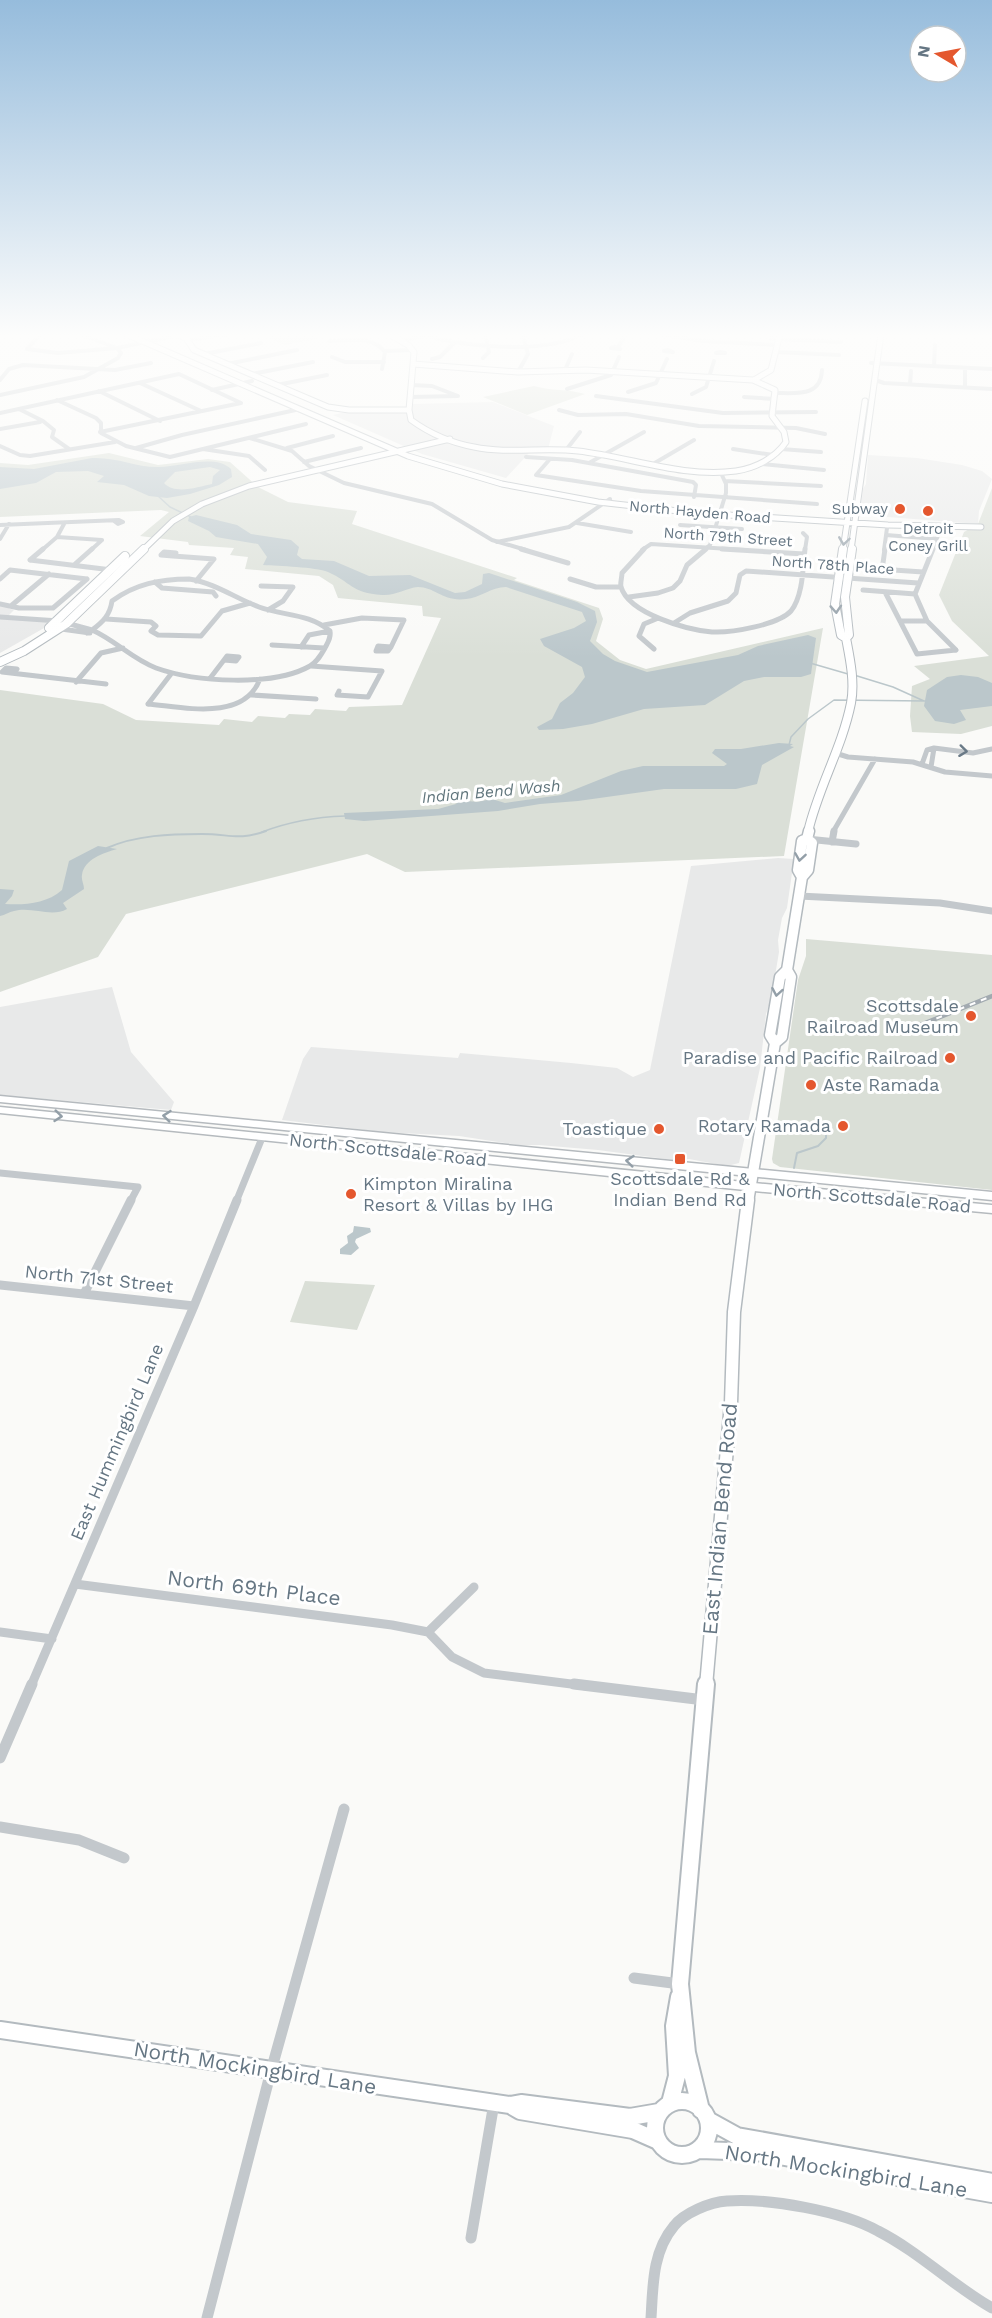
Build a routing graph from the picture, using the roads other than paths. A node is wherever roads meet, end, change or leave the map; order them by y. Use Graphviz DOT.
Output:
graph roads {
  1 [pos="55,442"];
  2 [pos="115,442"];
  3 [pos="158,442"];
  4 [pos="229,442"];
  5 [pos="265,442"];
  6 [pos="309,442"];
  7 [pos="382,442"];
  8 [pos="384,442"];
  9 [pos="429,442"];
  10 [pos="459,442"];
  11 [pos="572,442"];
  12 [pos="626,442"];
  13 [pos="690,442"];
  14 [pos="784,442"];
  15 [pos="860,442"];
  16 [pos="867,442"];
  17 [pos="0,446"];
  18 [pos="200,448"];
  19 [pos="287,448"];
  20 [pos="361,448"];
  21 [pos="135,449"];
  22 [pos="399,449"];
  23 [pos="734,449"];
  24 [pos="781,449"];
  25 [pos="70,450"];
  26 [pos="566,450"];
  27 [pos="821,452"];
  28 [pos="603,455"];
  29 [pos="773,455"];
  30 [pos="526,457"];
  31 [pos="550,459"];
  32 [pos="304,462"];
  33 [pos="589,463"];
  34 [pos="653,464"];
  35 [pos="761,464"];
  36 [pos="314,468"];
  37 [pos="265,470"];
  38 [pos="824,470"];
  39 [pos="721,473"];
  40 [pos="725,481"];
  41 [pos="821,486"];
  42 [pos="694,497"];
  43 [pos="725,498"];
  44 [pos="608,501"];
  45 [pos="818,504"];
  46 [pos="721,513"];
  47 [pos="847,520"];
  48 [pos="856,520"];
  49 [pos="114,522"];
  50 [pos="9,524"];
  51 [pos="64,524"];
  52 [pos="579,524"];
  53 [pos="0,525"];
  54 [pos="680,525"];
  55 [pos="717,528"];
  56 [pos="887,528"];
  57 [pos="992,528"];
  58 [pos="742,529"];
  59 [pos="940,531"];
  60 [pos="631,532"];
  61 [pos="803,533"];
  62 [pos="886,535"];
  63 [pos="57,537"];
  64 [pos="0,538"];
  65 [pos="938,539"];
  66 [pos="499,542"];
  67 [pos="707,548"];
  68 [pos="804,554"];
  69 [pos="173,556"];
  70 [pos="568,563"];
  71 [pos="618,564"];
  72 [pos="74,565"];
  73 [pos="625,565"];
  74 [pos="864,568"];
  75 [pos="117,569"];
  76 [pos="882,570"];
  77 [pos="923,572"];
  78 [pos="49,573"];
  79 [pos="800,575"];
  80 [pos="838,577"];
  81 [pos="848,578"];
  82 [pos="0,579"];
  83 [pos="570,579"];
  84 [pos="196,581"];
  85 [pos="155,582"];
  86 [pos="918,583"];
  87 [pos="261,585"];
  88 [pos="620,587"];
  89 [pos="863,590"];
  90 [pos="885,592"];
  91 [pos="915,594"];
  92 [pos="216,596"];
  93 [pos="628,597"];
  94 [pos="250,603"];
  95 [pos="0,604"];
  96 [pos="12,605"];
  97 [pos="19,608"];
  98 [pos="268,610"];
  99 [pos="0,617"];
  100 [pos="11,618"];
  101 [pos="106,619"];
  102 [pos="656,619"];
  103 [pos="900,621"];
  104 [pos="927,621"];
  105 [pos="674,623"];
  106 [pos="66,624"];
  107 [pos="324,625"];
  108 [pos="58,626"];
  109 [pos="95,631"];
  110 [pos="330,631"];
  111 [pos="846,638"];
  112 [pos="272,645"];
  113 [pos="301,647"];
  114 [pos="390,647"];
  115 [pos="123,648"];
  116 [pos="324,648"];
  117 [pos="654,649"];
  118 [pos="0,656"];
  119 [pos="223,660"];
  120 [pos="0,662"];
  121 [pos="311,666"];
  122 [pos="14,673"];
  123 [pos="171,674"];
  124 [pos="211,677"];
  125 [pos="260,680"];
  126 [pos="76,682"];
  127 [pos="106,684"];
  128 [pos="370,693"];
  129 [pos="252,695"];
  130 [pos="316,699"];
  131 [pos="933,748"];
  132 [pos="992,748"];
  133 [pos="835,753"];
  134 [pos="924,757"];
  135 [pos="933,758"];
  136 [pos="875,760"];
  137 [pos="830,764"];
  138 [pos="922,764"];
  139 [pos="931,767"];
  140 [pos="992,776"];
  141 [pos="807,839"];
  142 [pos="832,842"];
  143 [pos="856,844"];
  144 [pos="799,896"];
  145 [pos="992,910"];
  146 [pos="0,1099"];
  147 [pos="0,1110"];
  148 [pos="267,1126"];
  149 [pos="178,1129"];
  150 [pos="262,1138"];
  151 [pos="343,1146"];
  152 [pos="751,1172"];
  153 [pos="0,1173"];
  154 [pos="748,1187"];
  155 [pos="992,1196"];
  156 [pos="988,1208"];
  157 [pos="0,1285"];
  158 [pos="84,1294"];
  159 [pos="194,1306"];
  160 [pos="75,1584"];
  161 [pos="474,1587"];
  162 [pos="0,1632"];
  163 [pos="428,1632"];
  164 [pos="52,1639"];
  165 [pos="704,1700"];
  166 [pos="0,1758"];
  167 [pos="344,1809"];
  168 [pos="0,1827"];
  169 [pos="124,1858"];
  170 [pos="634,1978"];
  171 [pos="679,1991"];
  172 [pos="0,2030"];
  173 [pos="271,2071"];
  174 [pos="502,2104"];
  175 [pos="665,2108"];
  176 [pos="704,2115"];
  177 [pos="658,2141"];
  178 [pos="700,2150"];
  179 [pos="992,2182"];
  180 [pos="992,2194"];
  181 [pos="471,2238"];
  182 [pos="992,2308"];
  183 [pos="207,2318"];
  184 [pos="651,2318"];
  1 -- 25 [label="street"];
  2 -- 21 [label="street"];
  2 -- 25 [label="street"];
  3 -- 21 [label="street"];
  4 -- 18 [label="street"];
  5 -- 19 [label="street"];
  6 -- 19 [label="street"];
  7 -- 22 [label="main road, North Hayden Road"];
  8 -- 22 [label="main road, North Hayden Road"];
  9 -- 22 [label="main road"];
  10 -- 26 [label="main road"];
  11 -- 26 [label="street"];
  12 -- 28 [label="street"];
  13 -- 34 [label="street"];
  14 -- 24 [label="main road"];
  15 -- 47 [label="main road, East Indian Bend Road"];
  16 -- 48 [label="main road, East Indian Bend Road"];
  17 -- 25 [label="street"];
  18 -- 21 [label="street"];
  18 -- 37 [label="street"];
  19 -- 32 [label="street"];
  20 -- 32 [label="street"];
  22 -- 36 [label="main road"];
  22 -- 44 [label="main road, North Hayden Road"];
  22 -- 44 [label="main road, North Hayden Road"];
  23 -- 29 [label="street"];
  24 -- 27 [label="street"];
  24 -- 29 [label="main road"];
  26 -- 28 [label="main road"];
  28 -- 33 [label="street"];
  28 -- 34 [label="main road"];
  29 -- 35 [label="main road"];
  30 -- 31 [label="street"];
  31 -- 33 [label="street"];
  31 -- 42 [label="street"];
  32 -- 36 [label="street"];
  33 -- 42 [label="street"];
  34 -- 39 [label="main road"];
  35 -- 38 [label="street"];
  35 -- 39 [label="main road"];
  36 -- 66 [label="street"];
  36 -- 75 [label="main road"];
  39 -- 40 [label="street"];
  40 -- 41 [label="street"];
  40 -- 43 [label="street"];
  42 -- 43 [label="street"];
  43 -- 45 [label="street"];
  43 -- 46 [label="street"];
  44 -- 46 [label="main road, North Hayden Road"];
  44 -- 52 [label="street"];
  46 -- 47 [label="main road, North Hayden Road"];
  46 -- 55 [label="street"];
  47 -- 48 [label="main road, North Hayden Road"];
  47 -- 80 [label="main road, East Indian Bend Road, one-way"];
  48 -- 57 [label="main road, North Hayden Road"];
  48 -- 81 [label="main road, East Indian Bend Road"];
  49 -- 51 [label="street"];
  50 -- 51 [label="street"];
  50 -- 53 [label="street"];
  50 -- 64 [label="street"];
  51 -- 63 [label="street"];
  52 -- 60 [label="street"];
  52 -- 66 [label="street"];
  54 -- 55 [label="street"];
  55 -- 58 [label="street"];
  55 -- 67 [label="street"];
  56 -- 62 [label="street"];
  59 -- 65 [label="street"];
  61 -- 68 [label="street"];
  62 -- 65 [label="street"];
  62 -- 76 [label="street"];
  63 -- 72 [label="street"];
  63 -- 72 [label="street"];
  65 -- 77 [label="street"];
  66 -- 70 [label="street"];
  67 -- 68 [label="street, North 79th Street"];
  67 -- 73 [label="street, North 79th Street"];
  67 -- 93 [label="street"];
  68 -- 79 [label="street"];
  69 -- 84 [label="street"];
  71 -- 73 [label="street"];
  72 -- 75 [label="street"];
  73 -- 88 [label="street"];
  74 -- 76 [label="street"];
  75 -- 106 [label="main road"];
  75 -- 108 [label="main road"];
  76 -- 77 [label="street"];
  77 -- 86 [label="street"];
  78 -- 82 [label="street"];
  78 -- 96 [label="street"];
  78 -- 97 [label="street"];
  79 -- 80 [label="street, North 78th Place"];
  79 -- 105 [label="street, North 78th Place"];
  79 -- 105 [label="street"];
  80 -- 81 [label="street, North 78th Place"];
  80 -- 111 [label="main road, East Indian Bend Road, one-way"];
  81 -- 86 [label="street, North 78th Place"];
  81 -- 111 [label="main road, East Indian Bend Road"];
  83 -- 88 [label="street"];
  84 -- 85 [label="street"];
  84 -- 94 [label="street"];
  85 -- 92 [label="street"];
  85 -- 101 [label="street"];
  86 -- 91 [label="street"];
  87 -- 98 [label="street"];
  88 -- 93 [label="street"];
  89 -- 90 [label="street"];
  90 -- 91 [label="street"];
  90 -- 103 [label="street"];
  91 -- 104 [label="street"];
  93 -- 102 [label="street"];
  94 -- 98 [label="street"];
  94 -- 101 [label="street"];
  95 -- 96 [label="street"];
  96 -- 97 [label="street"];
  97 -- 100 [label="street"];
  98 -- 107 [label="street"];
  99 -- 100 [label="street"];
  100 -- 108 [label="street"];
  101 -- 109 [label="street"];
  102 -- 105 [label="street"];
  102 -- 117 [label="street"];
  103 -- 104 [label="street"];
  103 -- 104 [label="street"];
  106 -- 108 [label="main road"];
  106 -- 109 [label="street"];
  107 -- 110 [label="street"];
  107 -- 114 [label="street"];
  108 -- 109 [label="street"];
  108 -- 118 [label="main road"];
  108 -- 120 [label="main road"];
  109 -- 115 [label="street"];
  110 -- 113 [label="street"];
  110 -- 116 [label="street"];
  111 -- 133 [label="main road, East Indian Bend Road"];
  112 -- 113 [label="street"];
  113 -- 116 [label="street"];
  115 -- 123 [label="street"];
  115 -- 126 [label="street"];
  116 -- 121 [label="street"];
  119 -- 124 [label="street"];
  121 -- 125 [label="street"];
  121 -- 128 [label="street"];
  122 -- 126 [label="street"];
  123 -- 124 [label="street"];
  123 -- 129 [label="street"];
  124 -- 125 [label="street"];
  125 -- 129 [label="street"];
  126 -- 127 [label="street"];
  128 -- 128 [label="street"];
  129 -- 130 [label="street"];
  131 -- 132 [label="street, one-way"];
  131 -- 134 [label="street"];
  131 -- 135 [label="street"];
  133 -- 136 [label="street"];
  133 -- 137 [label="main road, East Indian Bend Road"];
  134 -- 135 [label="street"];
  134 -- 138 [label="street"];
  135 -- 139 [label="street"];
  136 -- 137 [label="street"];
  136 -- 138 [label="street"];
  136 -- 142 [label="street"];
  137 -- 141 [label="main road, East Indian Bend Road"];
  138 -- 139 [label="street"];
  139 -- 140 [label="street"];
  141 -- 142 [label="street"];
  141 -- 144 [label="main road, East Indian Bend Road"];
  142 -- 143 [label="street"];
  144 -- 145 [label="street"];
  144 -- 152 [label="main road, East Indian Bend Road"];
  148 -- 146 [label="main road, North Scottsdale Road, one-way"];
  147 -- 149 [label="main road, North Scottsdale Road, one-way"];
  148 -- 149 [label="main road"];
  148 -- 151 [label="main road"];
  152 -- 148 [label="main road, North Scottsdale Road, one-way"];
  149 -- 150 [label="main road, North Scottsdale Road"];
  150 -- 151 [label="main road, North Scottsdale Road"];
  150 -- 159 [label="street, East Hummingbird Lane"];
  151 -- 154 [label="main road, North Scottsdale Road"];
  152 -- 154 [label="main road, East Indian Bend Road"];
  152 -- 155 [label="main road, North Scottsdale Road"];
  153 -- 158 [label="street"];
  154 -- 156 [label="main road, North Scottsdale Road"];
  154 -- 165 [label="main road, East Indian Bend Road"];
  157 -- 158 [label="street, North 71st Street"];
  158 -- 159 [label="street, North 71st Street"];
  159 -- 160 [label="street, East Hummingbird Lane"];
  160 -- 163 [label="street, North 69th Place"];
  160 -- 164 [label="street, East Hummingbird Lane"];
  161 -- 163 [label="street"];
  162 -- 164 [label="street"];
  163 -- 165 [label="street"];
  164 -- 166 [label="street, East Hummingbird Lane"];
  165 -- 171 [label="main road, East Indian Bend Road"];
  167 -- 173 [label="street"];
  168 -- 169 [label="street"];
  170 -- 171 [label="street"];
  171 -- 175 [label="main road, East Indian Bend Road"];
  171 -- 176 [label="main road, East Indian Bend Road"];
  172 -- 173 [label="main road, North Mockingbird Lane"];
  173 -- 174 [label="main road, North Mockingbird Lane"];
  173 -- 183 [label="street"];
  174 -- 175 [label="main road, North Mockingbird Lane"];
  174 -- 177 [label="main road, North Mockingbird Lane"];
  174 -- 181 [label="street"];
  175 -- 176 [label="main road, North Mockingbird Lane"];
  175 -- 177 [label="main road"];
  176 -- 178 [label="main road, North Mockingbird Lane"];
  176 -- 179 [label="main road, North Mockingbird Lane"];
  177 -- 178 [label="main road, North Mockingbird Lane"];
  178 -- 180 [label="main road, North Mockingbird Lane"];
  182 -- 184 [label="street"];
}
